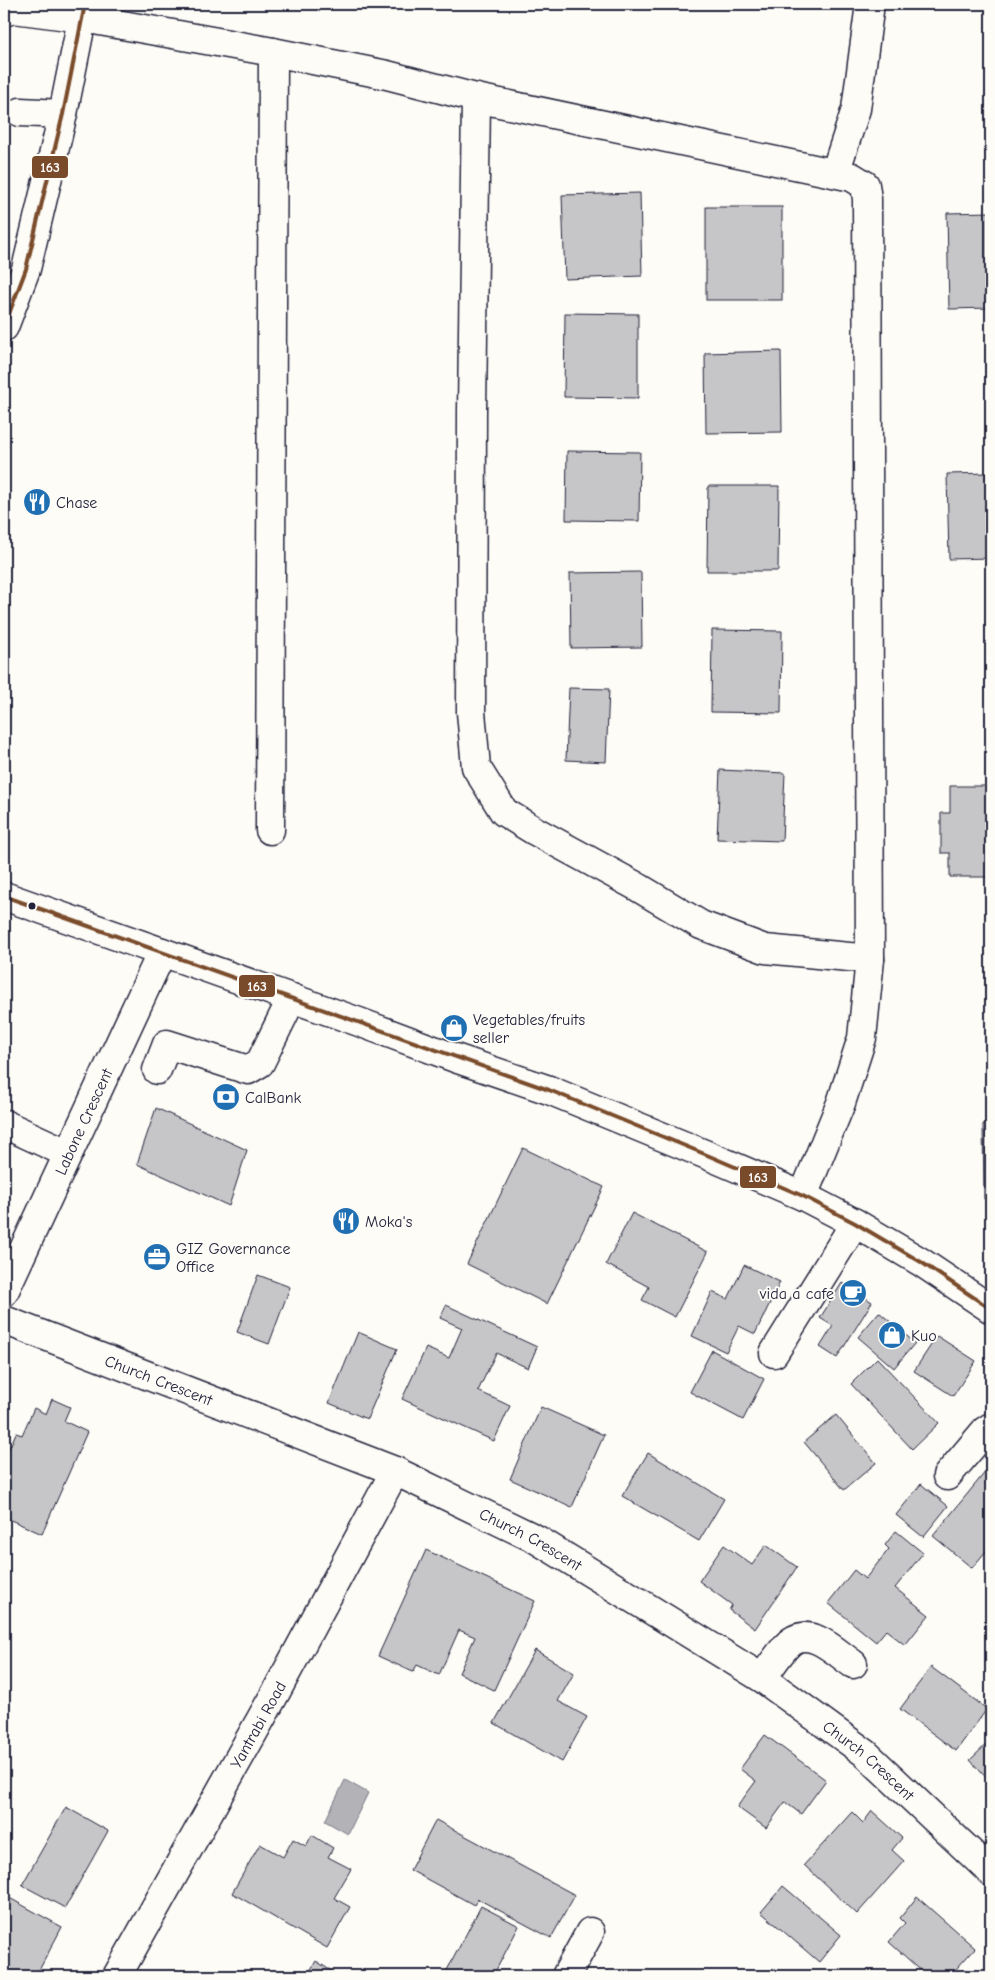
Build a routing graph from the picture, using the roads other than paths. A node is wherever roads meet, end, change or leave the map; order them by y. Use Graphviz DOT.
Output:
graph roads {
  1 [pos="870,4"];
  2 [pos="84,11"];
  3 [pos="4,12"];
  4 [pos="273,52"];
  5 [pos="476,98"];
  6 [pos="20,112"];
  7 [pos="63,114"];
  8 [pos="835,173"];
  9 [pos="4,327"];
  10 [pos="270,830"];
  11 [pos="4,896"];
  12 [pos="162,952"];
  13 [pos="870,959"];
  14 [pos="292,998"];
  15 [pos="156,1070"];
  16 [pos="4,1124"];
  17 [pos="67,1153"];
  18 [pos="803,1196"];
  19 [pos="855,1223"];
  20 [pos="4,1292"];
  21 [pos="991,1309"];
  22 [pos="4,1320"];
  23 [pos="774,1353"];
  24 [pos="991,1427"];
  25 [pos="395,1471"];
  26 [pos="947,1476"];
  27 [pos="853,1664"];
  28 [pos="762,1678"];
  29 [pos="991,1872"];
  30 [pos="590,1932"];
  31 [pos="117,1976"];
  32 [pos="566,1976"];
  1 -- 8 [label="street"];
  2 -- 3 [label="street"];
  2 -- 4 [label="street"];
  2 -- 7 [label="street"];
  4 -- 5 [label="street"];
  4 -- 10 [label="street"];
  5 -- 8 [label="street"];
  5 -- 13 [label="street"];
  6 -- 7 [label="street"];
  7 -- 9 [label="street"];
  8 -- 13 [label="street"];
  11 -- 12 [label="street"];
  12 -- 14 [label="street"];
  12 -- 17 [label="street, Labone Crescent"];
  13 -- 18 [label="street"];
  14 -- 15 [label="street"];
  14 -- 18 [label="street"];
  16 -- 17 [label="street"];
  17 -- 20 [label="street, Labone Crescent"];
  18 -- 19 [label="street"];
  19 -- 21 [label="street"];
  19 -- 23 [label="street"];
  22 -- 25 [label="street, Church Crescent"];
  24 -- 26 [label="street"];
  25 -- 28 [label="street, Church Crescent"];
  25 -- 31 [label="street, Yantrabi Road"];
  27 -- 28 [label="street"];
  28 -- 29 [label="street, Church Crescent"];
  30 -- 32 [label="street"];
}
